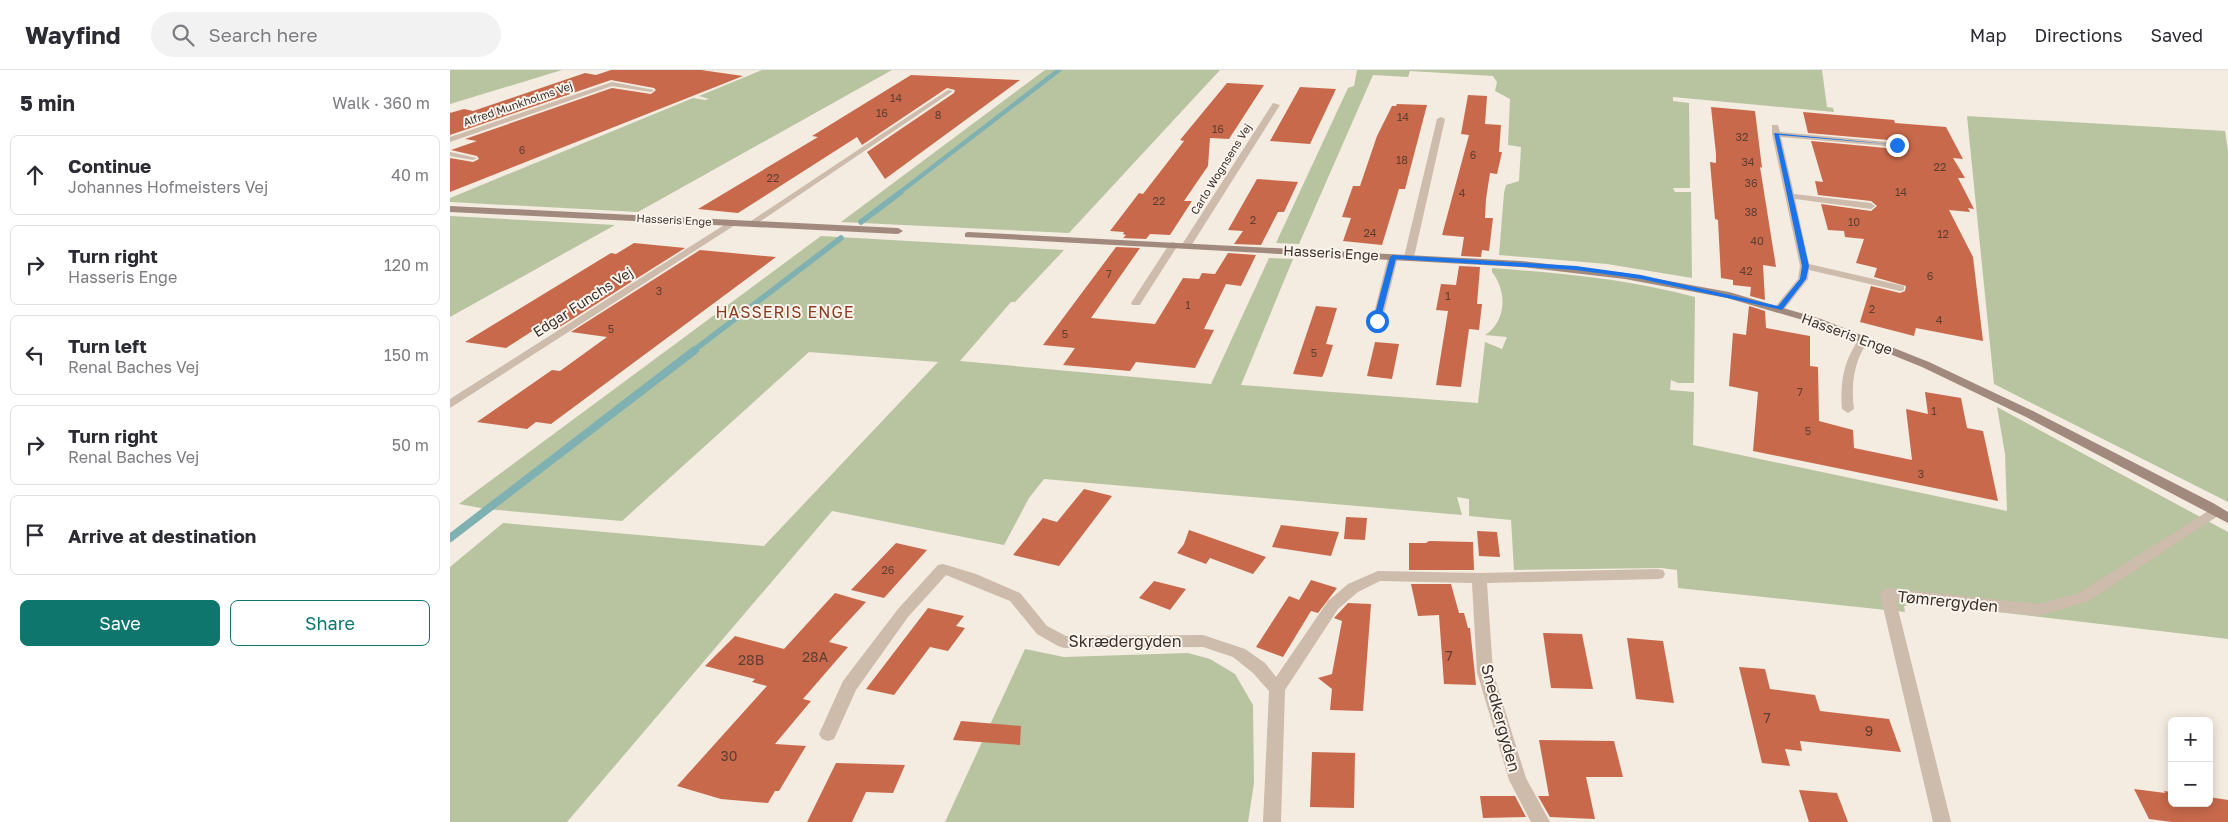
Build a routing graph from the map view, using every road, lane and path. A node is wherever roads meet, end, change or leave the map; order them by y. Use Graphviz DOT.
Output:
graph roads {
  1 [pos="651,90"];
  2 [pos="950,91"];
  3 [pos="1276,105"];
  4 [pos="1441,119"];
  5 [pos="450,140"];
  6 [pos="1897,145"];
  7 [pos="450,154"];
  8 [pos="473,158"];
  9 [pos="1790,196"];
  10 [pos="1871,206"];
  11 [pos="450,209"];
  12 [pos="732,223"];
  13 [pos="752,223"];
  14 [pos="898,231"];
  15 [pos="968,235"];
  16 [pos="1173,245"];
  17 [pos="1186,246"];
  18 [pos="1393,257"];
  19 [pos="1409,257"];
  20 [pos="1805,266"];
  21 [pos="1900,288"];
  22 [pos="1136,303"];
  23 [pos="1780,309"];
  24 [pos="1377,321"];
  25 [pos="1865,338"];
  26 [pos="450,404"];
  27 [pos="1848,409"];
  28 [pos="2224,515"];
  29 [pos="1658,574"];
  30 [pos="1480,578"];
  31 [pos="1277,689"];
  32 [pos="828,734"];
  33 [pos="1272,822"];
  34 [pos="1541,822"];
  35 [pos="1942,822"];
  1 -- 5 [label="street, Alfred Munkholms Vej"];
  2 -- 13 [label="street"];
  3 -- 17 [label="street, Carlo Wognsens Vej"];
  4 -- 19 [label="street"];
  6 -- 9 [label="street"];
  7 -- 8 [label="street"];
  9 -- 10 [label="street"];
  9 -- 20 [label="street"];
  11 -- 12 [label="street, Hasseris Enge"];
  12 -- 13 [label="street, Hasseris Enge"];
  12 -- 26 [label="street, Edgar Funchs Vej"];
  13 -- 14 [label="street, Hasseris Enge"];
  15 -- 16 [label="street, Hasseris Enge"];
  16 -- 17 [label="street, Hasseris Enge"];
  16 -- 22 [label="street"];
  17 -- 18 [label="street, Hasseris Enge"];
  18 -- 19 [label="street, Hasseris Enge"];
  18 -- 24 [label="street"];
  19 -- 23 [label="street, Hasseris Enge"];
  20 -- 21 [label="street"];
  20 -- 23 [label="street"];
  23 -- 25 [label="street, Hasseris Enge"];
  25 -- 27 [label="street"];
  25 -- 28 [label="street, Hasseris Enge"];
  28 -- 35 [label="street, Tømrergyden"];
  29 -- 30 [label="street"];
  30 -- 31 [label="street"];
  30 -- 34 [label="street, Snedkergyden"];
  31 -- 32 [label="street, Skrædergyden"];
  31 -- 33 [label="street"];
}
